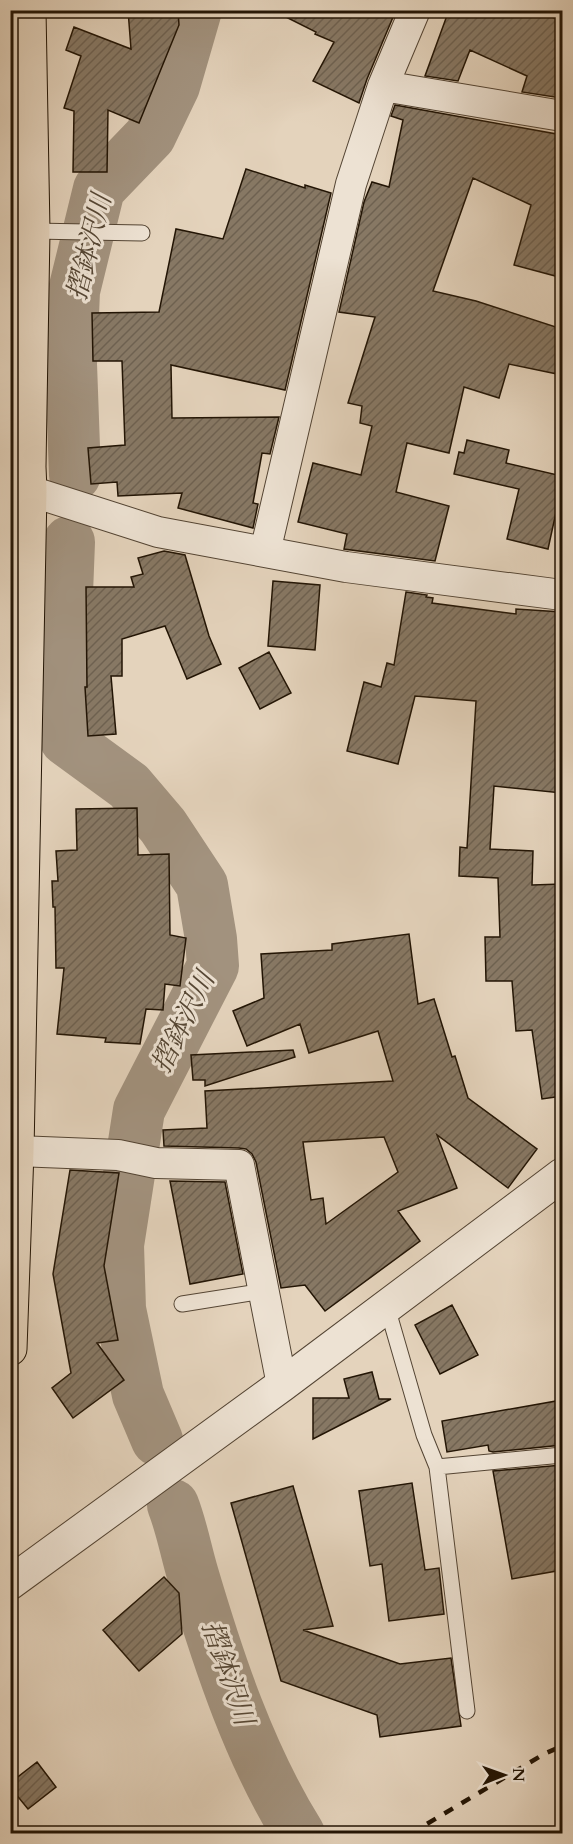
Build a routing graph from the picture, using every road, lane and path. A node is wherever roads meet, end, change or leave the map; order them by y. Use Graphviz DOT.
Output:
graph roads {
  1 [pos="29,10"];
  2 [pos="415,10"];
  3 [pos="383,86"];
  4 [pos="562,116"];
  5 [pos="34,231"];
  6 [pos="142,233"];
  7 [pos="20,477"];
  8 [pos="265,552"];
  9 [pos="562,595"];
  10 [pos="16,898"];
  11 [pos="17,1151"];
  12 [pos="562,1175"];
  13 [pos="264,1291"];
  14 [pos="182,1304"];
  15 [pos="387,1306"];
  16 [pos="10,1349"];
  17 [pos="282,1385"];
  18 [pos="562,1455"];
  19 [pos="437,1467"];
  20 [pos="10,1583"];
  21 [pos="467,1711"];
  1 -- 5 [label="main road"];
  2 -- 3 [label="street"];
  3 -- 4 [label="street"];
  3 -- 8 [label="street"];
  5 -- 6 [label="lane"];
  5 -- 7 [label="main road"];
  7 -- 8 [label="street"];
  7 -- 10 [label="main road"];
  8 -- 9 [label="street"];
  10 -- 11 [label="main road"];
  11 -- 13 [label="street"];
  11 -- 16 [label="main road"];
  12 -- 15 [label="street"];
  13 -- 14 [label="lane"];
  13 -- 17 [label="street"];
  15 -- 17 [label="street"];
  15 -- 19 [label="lane"];
  17 -- 20 [label="street"];
  18 -- 19 [label="lane"];
  19 -- 21 [label="lane"];
}
